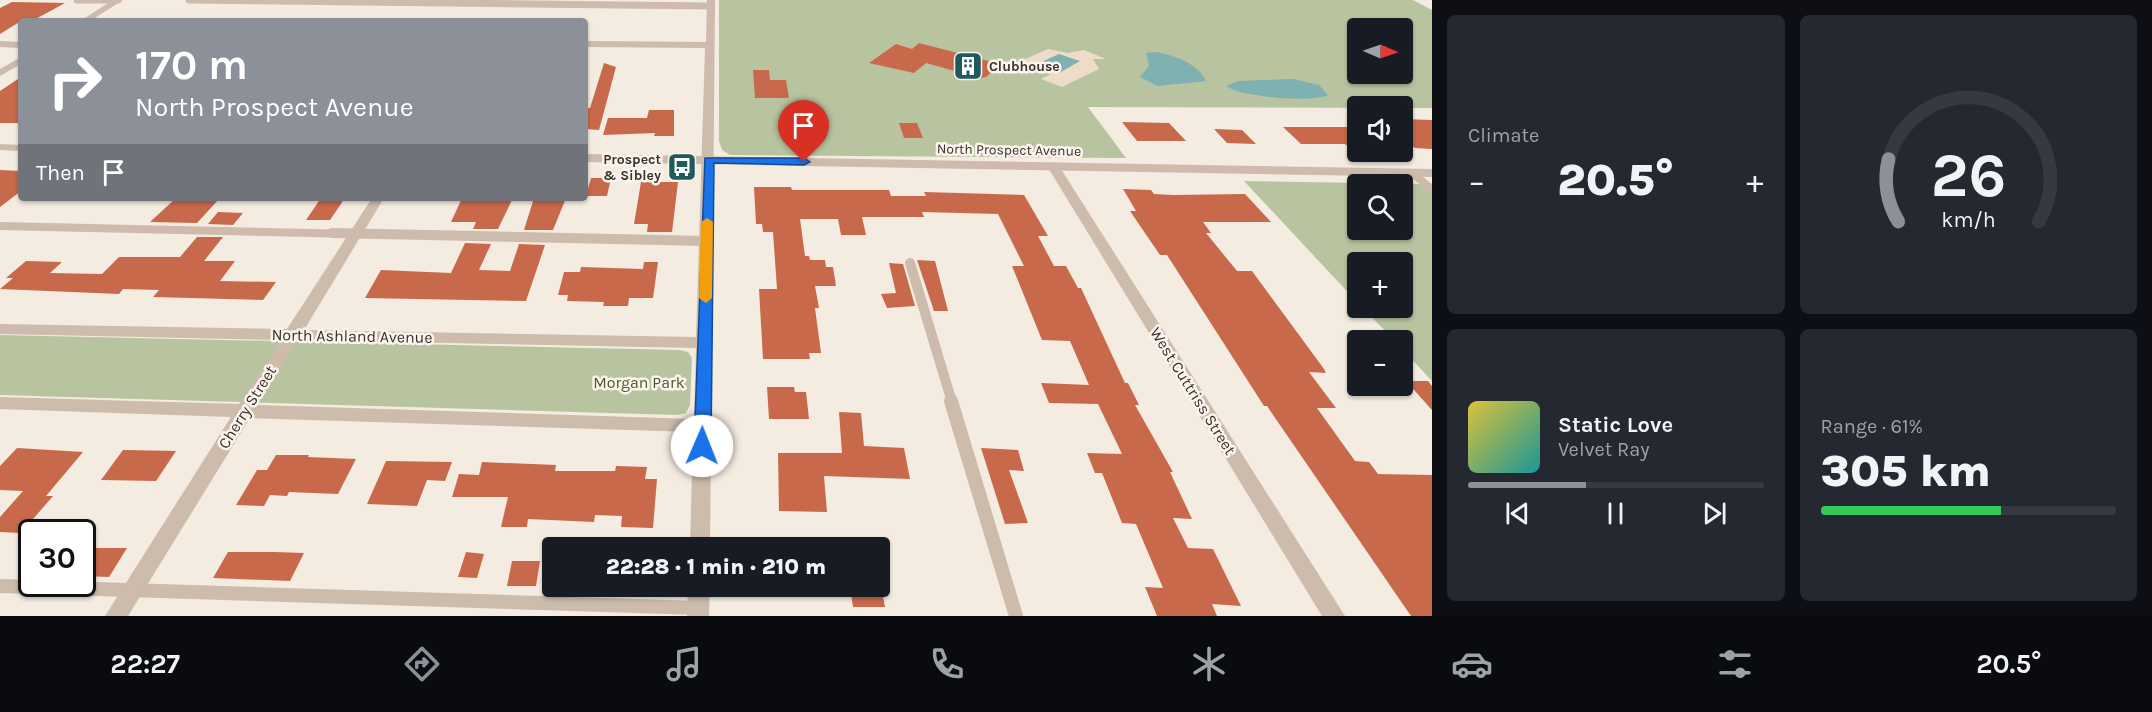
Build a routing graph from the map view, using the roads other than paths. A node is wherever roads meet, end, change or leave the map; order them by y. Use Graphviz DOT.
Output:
graph roads {
  1 [pos="77,0"];
  2 [pos="118,0"];
  3 [pos="189,0"];
  4 [pos="711,3"];
  5 [pos="89,18"];
  6 [pos="588,44"];
  7 [pos="0,45"];
  8 [pos="18,45"];
  9 [pos="710,45"];
  10 [pos="18,62"];
  11 [pos="0,73"];
  12 [pos="0,147"];
  13 [pos="18,148"];
  14 [pos="588,158"];
  15 [pos="709,160"];
  16 [pos="1053,166"];
  17 [pos="1412,173"];
  18 [pos="1432,173"];
  19 [pos="1432,189"];
  20 [pos="376,201"];
  21 [pos="0,226"];
  22 [pos="357,232"];
  23 [pos="707,241"];
  24 [pos="910,263"];
  25 [pos="0,329"];
  26 [pos="292,335"];
  27 [pos="705,343"];
  28 [pos="0,403"];
  29 [pos="245,411"];
  30 [pos="703,426"];
  31 [pos="700,537"];
  32 [pos="0,586"];
  33 [pos="132,591"];
  34 [pos="699,603"];
  35 [pos="116,616"];
  36 [pos="1016,616"];
  37 [pos="1334,616"];
  1 -- 2 [label="lane"];
  2 -- 5 [label="street"];
  3 -- 4 [label="lane"];
  4 -- 9 [label="street"];
  6 -- 9 [label="street"];
  7 -- 8 [label="street"];
  9 -- 15 [label="street"];
  10 -- 11 [label="street"];
  12 -- 13 [label="street"];
  14 -- 15 [label="street, North Prospect Avenue"];
  15 -- 16 [label="street, North Prospect Avenue"];
  15 -- 23 [label="street"];
  16 -- 17 [label="street, North Prospect Avenue"];
  16 -- 37 [label="street, West Cuttriss Street"];
  17 -- 18 [label="street, North Prospect Avenue"];
  17 -- 19 [label="lane"];
  20 -- 22 [label="street, Cherry Street"];
  21 -- 22 [label="lane"];
  22 -- 23 [label="lane"];
  22 -- 26 [label="street, Cherry Street"];
  23 -- 27 [label="street"];
  24 -- 36 [label="lane"];
  25 -- 26 [label="street, North Ashland Avenue"];
  26 -- 27 [label="street, North Ashland Avenue"];
  26 -- 29 [label="street, Cherry Street"];
  27 -- 30 [label="street"];
  28 -- 29 [label="street"];
  29 -- 30 [label="street"];
  29 -- 33 [label="street, Cherry Street"];
  30 -- 31 [label="street"];
  32 -- 33 [label="lane"];
  33 -- 34 [label="lane"];
  33 -- 35 [label="street, Cherry Street"];
}
